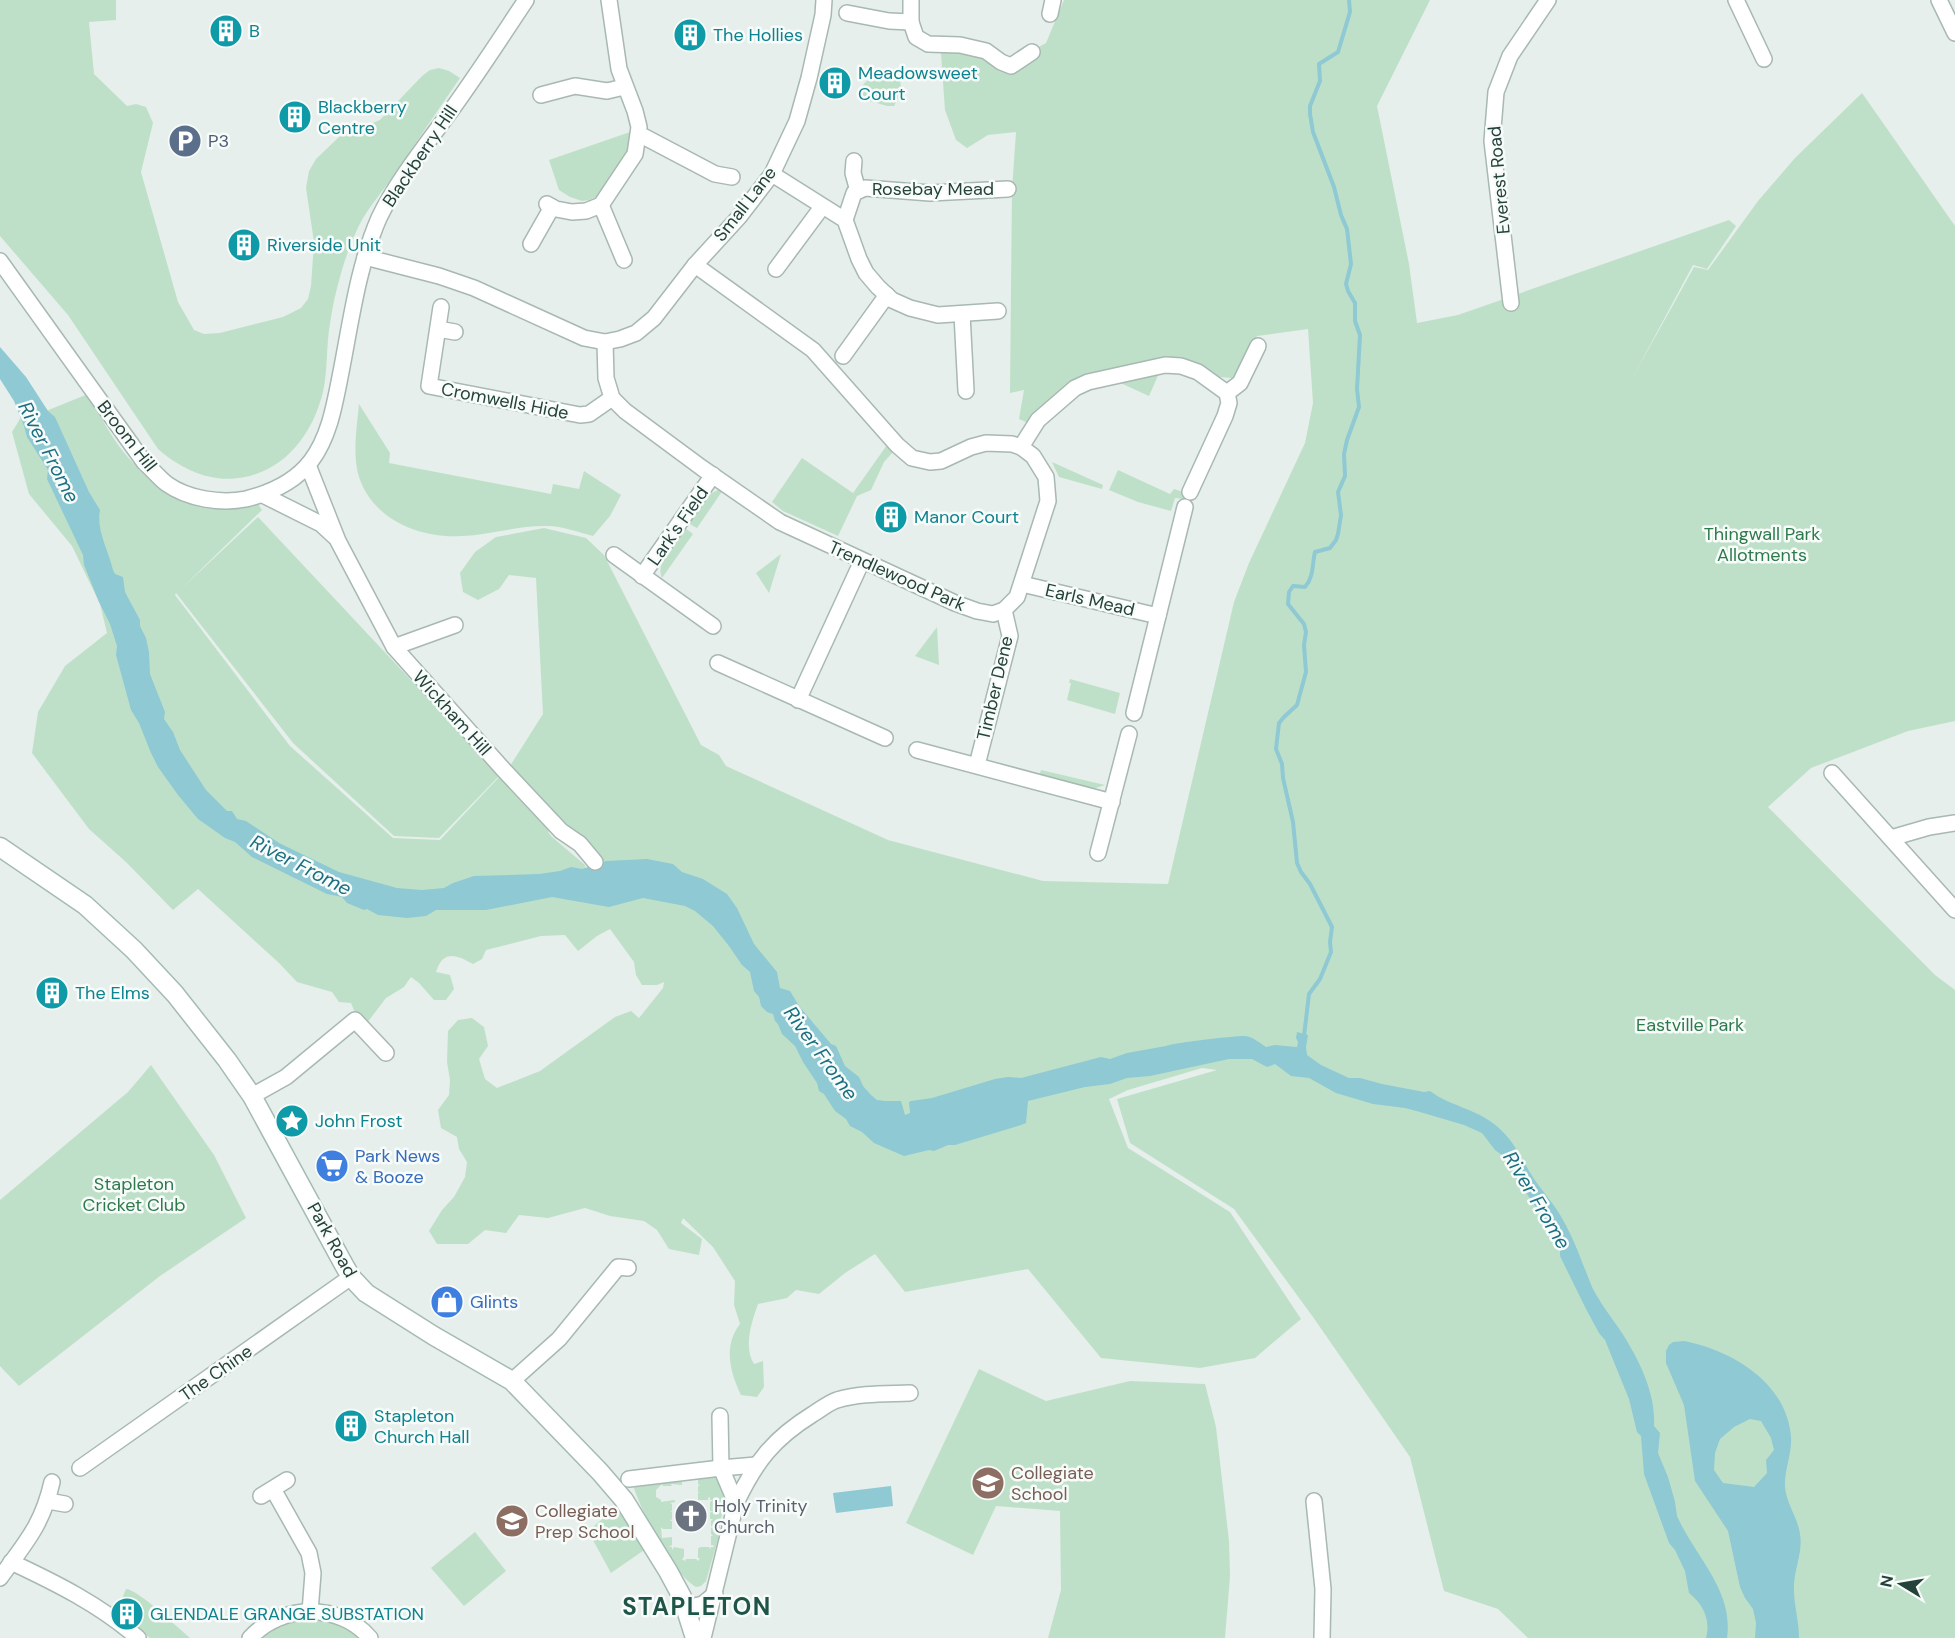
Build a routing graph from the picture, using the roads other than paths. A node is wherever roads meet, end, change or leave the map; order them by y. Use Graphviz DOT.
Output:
graph roads {
  1 [pos="526,0"];
  2 [pos="609,0"];
  3 [pos="824,0"];
  4 [pos="911,0"];
  5 [pos="1548,0"];
  6 [pos="1736,0"];
  7 [pos="1939,0"];
  8 [pos="847,13"];
  9 [pos="911,22"];
  10 [pos="1955,33"];
  11 [pos="1032,52"];
  12 [pos="1764,59"];
  13 [pos="624,87"];
  14 [pos="541,95"];
  15 [pos="639,134"];
  16 [pos="854,161"];
  17 [pos="772,174"];
  18 [pos="732,177"];
  19 [pos="1008,189"];
  20 [pos="858,191"];
  21 [pos="601,205"];
  22 [pos="822,207"];
  23 [pos="845,220"];
  24 [pos="531,243"];
  25 [pos="365,257"];
  26 [pos="624,260"];
  27 [pos="0,261"];
  28 [pos="696,265"];
  29 [pos="776,269"];
  30 [pos="887,295"];
  31 [pos="1511,303"];
  32 [pos="441,307"];
  33 [pos="998,311"];
  34 [pos="962,314"];
  35 [pos="438,329"];
  36 [pos="455,332"];
  37 [pos="605,342"];
  38 [pos="1258,346"];
  39 [pos="843,356"];
  40 [pos="966,391"];
  41 [pos="1227,393"];
  42 [pos="612,398"];
  43 [pos="1021,447"];
  44 [pos="308,465"];
  45 [pos="713,475"];
  46 [pos="263,495"];
  47 [pos="338,541"];
  48 [pos="614,555"];
  49 [pos="862,561"];
  50 [pos="642,576"];
  51 [pos="1022,584"];
  52 [pos="1004,610"];
  53 [pos="1158,616"];
  54 [pos="455,626"];
  55 [pos="713,626"];
  56 [pos="394,647"];
  57 [pos="718,663"];
  58 [pos="798,700"];
  59 [pos="1134,713"];
  60 [pos="1129,734"];
  61 [pos="885,738"];
  62 [pos="917,750"];
  63 [pos="977,765"];
  64 [pos="1832,773"];
  65 [pos="1112,801"];
  66 [pos="1955,823"];
  67 [pos="1892,838"];
  68 [pos="0,847"];
  69 [pos="1098,853"];
  70 [pos="595,862"];
  71 [pos="1955,909"];
  72 [pos="386,1053"];
  73 [pos="252,1096"];
  74 [pos="628,1268"];
  75 [pos="351,1277"];
  76 [pos="512,1381"];
  77 [pos="910,1393"];
  78 [pos="720,1416"];
  79 [pos="756,1465"];
  80 [pos="80,1468"];
  81 [pos="721,1468"];
  82 [pos="629,1479"];
  83 [pos="287,1480"];
  84 [pos="52,1482"];
  85 [pos="48,1501"];
  86 [pos="1314,1501"];
  87 [pos="736,1503"];
  88 [pos="65,1504"];
  89 [pos="11,1562"];
  90 [pos="0,1578"];
  91 [pos="715,1594"];
  92 [pos="686,1608"];
  93 [pos="310,1612"];
  94 [pos="138,1638"];
  95 [pos="250,1638"];
  96 [pos="370,1638"];
  97 [pos="695,1638"];
  98 [pos="703,1638"];
  99 [pos="1322,1638"];
  1 -- 25 [label="street, Blackberry Hill"];
  2 -- 13 [label="street"];
  3 -- 17 [label="street, Small Lane"];
  4 -- 9 [label="street"];
  5 -- 31 [label="street, Everest Road"];
  6 -- 12 [label="street"];
  7 -- 10 [label="street"];
  8 -- 9 [label="street"];
  9 -- 11 [label="street"];
  13 -- 14 [label="street"];
  13 -- 15 [label="street"];
  15 -- 18 [label="street"];
  15 -- 21 [label="street"];
  16 -- 20 [label="street, Rosebay Mead"];
  17 -- 22 [label="street"];
  17 -- 28 [label="street, Small Lane"];
  19 -- 20 [label="street, Rosebay Mead"];
  20 -- 23 [label="street, Rosebay Mead"];
  21 -- 24 [label="street"];
  21 -- 26 [label="street"];
  22 -- 23 [label="street"];
  22 -- 29 [label="street"];
  23 -- 30 [label="street"];
  25 -- 37 [label="street"];
  25 -- 44 [label="street, Blackberry Hill"];
  27 -- 46 [label="street, Broom Hill"];
  28 -- 37 [label="street"];
  28 -- 43 [label="street"];
  30 -- 34 [label="street"];
  30 -- 39 [label="street"];
  32 -- 35 [label="street, Cromwells Hide"];
  33 -- 34 [label="street"];
  34 -- 40 [label="street"];
  35 -- 36 [label="street"];
  35 -- 42 [label="street, Cromwells Hide"];
  37 -- 42 [label="street"];
  38 -- 41 [label="street"];
  41 -- 43 [label="street"];
  41 -- 53 [label="street, Earls Mead"];
  42 -- 45 [label="street, Trendlewood Park"];
  43 -- 51 [label="street"];
  44 -- 46 [label="street, Broom Hill"];
  44 -- 47 [label="street, Wickham Hill"];
  45 -- 49 [label="street, Trendlewood Park"];
  45 -- 50 [label="street, Lark's Field"];
  46 -- 47 [label="street, Wickham Hill"];
  47 -- 56 [label="street, Wickham Hill"];
  48 -- 50 [label="street, Lark's Field"];
  49 -- 52 [label="street, Trendlewood Park"];
  49 -- 58 [label="street"];
  50 -- 55 [label="street, Lark's Field"];
  51 -- 52 [label="street"];
  51 -- 53 [label="street, Earls Mead"];
  52 -- 63 [label="street, Timber Dene"];
  53 -- 59 [label="street, Earls Mead"];
  54 -- 56 [label="street"];
  56 -- 70 [label="street, Wickham Hill"];
  57 -- 58 [label="street"];
  58 -- 61 [label="street"];
  60 -- 65 [label="street"];
  62 -- 63 [label="street, Timber Dene"];
  63 -- 65 [label="street, Timber Dene"];
  64 -- 67 [label="street"];
  65 -- 69 [label="street"];
  66 -- 67 [label="street"];
  67 -- 71 [label="street"];
  68 -- 73 [label="main road, Park Road"];
  72 -- 73 [label="street"];
  73 -- 75 [label="main road, Park Road"];
  74 -- 76 [label="street"];
  75 -- 76 [label="main road, Park Road"];
  75 -- 80 [label="street, The Chine"];
  76 -- 92 [label="main road, Park Road"];
  77 -- 79 [label="street"];
  78 -- 81 [label="street"];
  79 -- 81 [label="street"];
  79 -- 87 [label="street"];
  81 -- 82 [label="street"];
  81 -- 87 [label="street"];
  83 -- 93 [label="street"];
  84 -- 85 [label="street"];
  85 -- 88 [label="street"];
  85 -- 89 [label="street"];
  86 -- 99 [label="street"];
  87 -- 91 [label="street"];
  89 -- 90 [label="street"];
  89 -- 94 [label="street"];
  91 -- 92 [label="street"];
  91 -- 98 [label="street"];
  92 -- 97 [label="main road, Park Road"];
  93 -- 95 [label="street"];
  93 -- 96 [label="street"];
}
